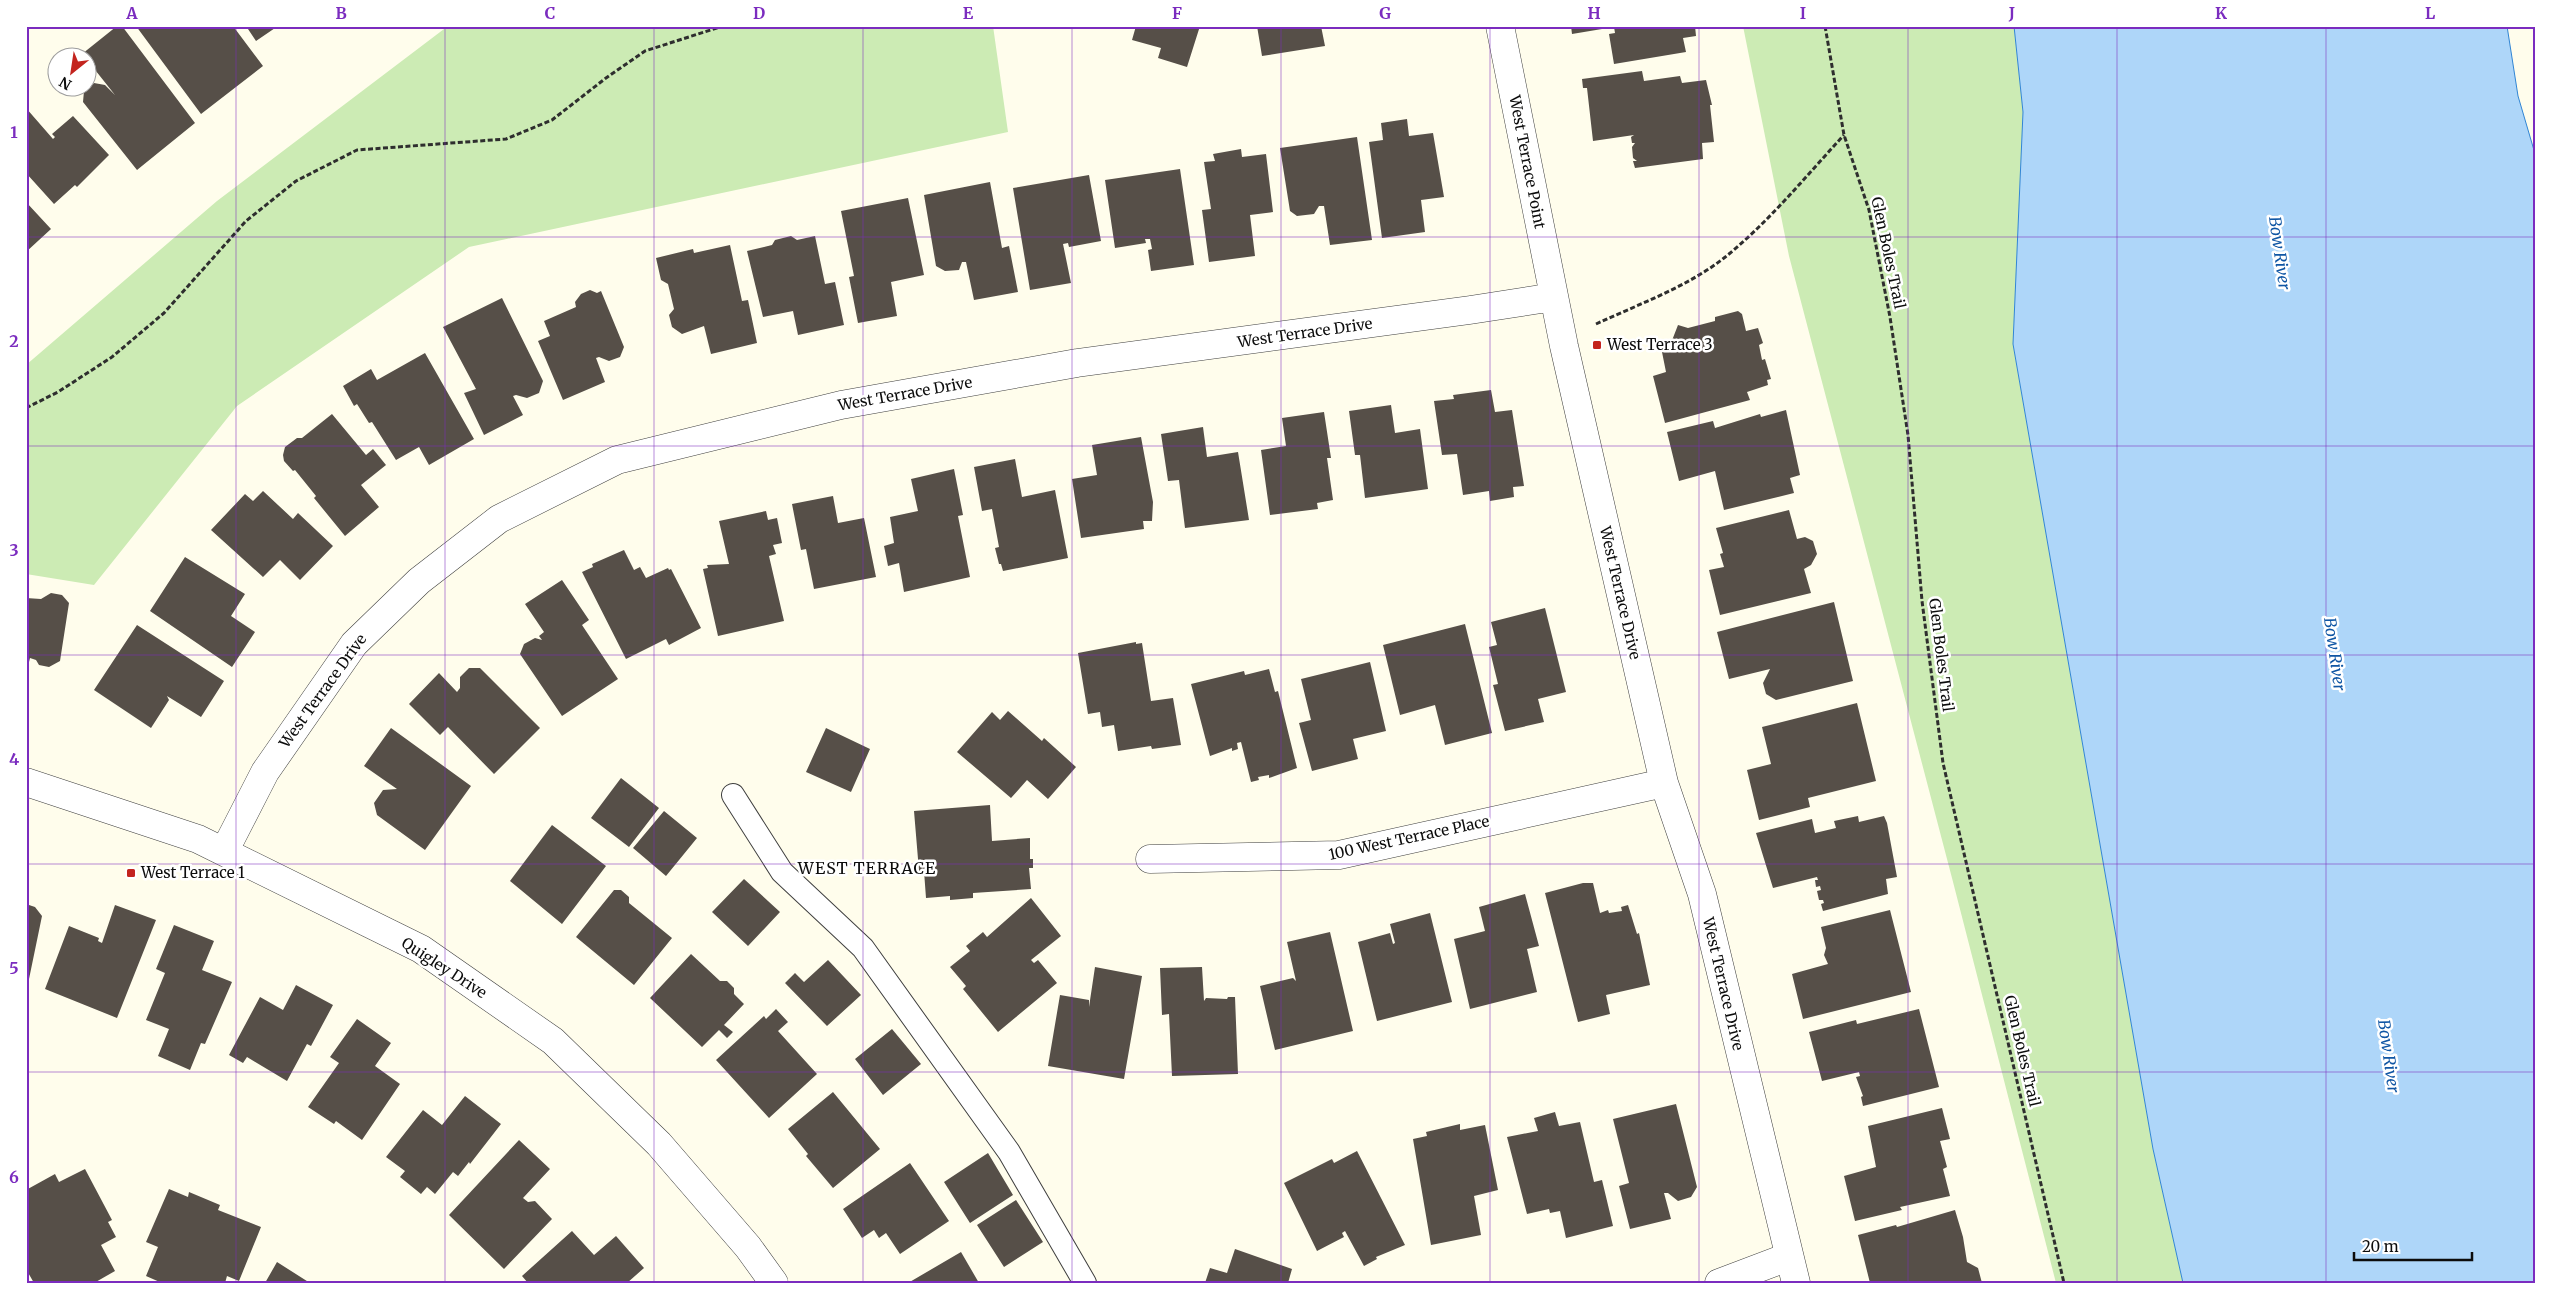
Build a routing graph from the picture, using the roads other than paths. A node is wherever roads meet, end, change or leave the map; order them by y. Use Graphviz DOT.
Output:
graph roads {
  1 [pos="1500,26"];
  2 [pos="1554,297"];
  3 [pos="26,782"];
  4 [pos="1664,783"];
  5 [pos="733,795"];
  6 [pos="225,850"];
  7 [pos="1150,859"];
  8 [pos="1792,1270"];
  9 [pos="774,1283"];
  10 [pos="1084,1283"];
  11 [pos="1719,1283"];
  1 -- 2 [label="street, West Terrace Point"];
  2 -- 4 [label="street, West Terrace Drive"];
  2 -- 6 [label="street, West Terrace Drive"];
  3 -- 6 [label="street, Quigley Drive"];
  4 -- 7 [label="street, 100 West Terrace Place"];
  4 -- 8 [label="street, West Terrace Drive"];
  5 -- 10 [label="lane"];
  6 -- 9 [label="street, Quigley Drive"];
  8 -- 11 [label="street"];
}
